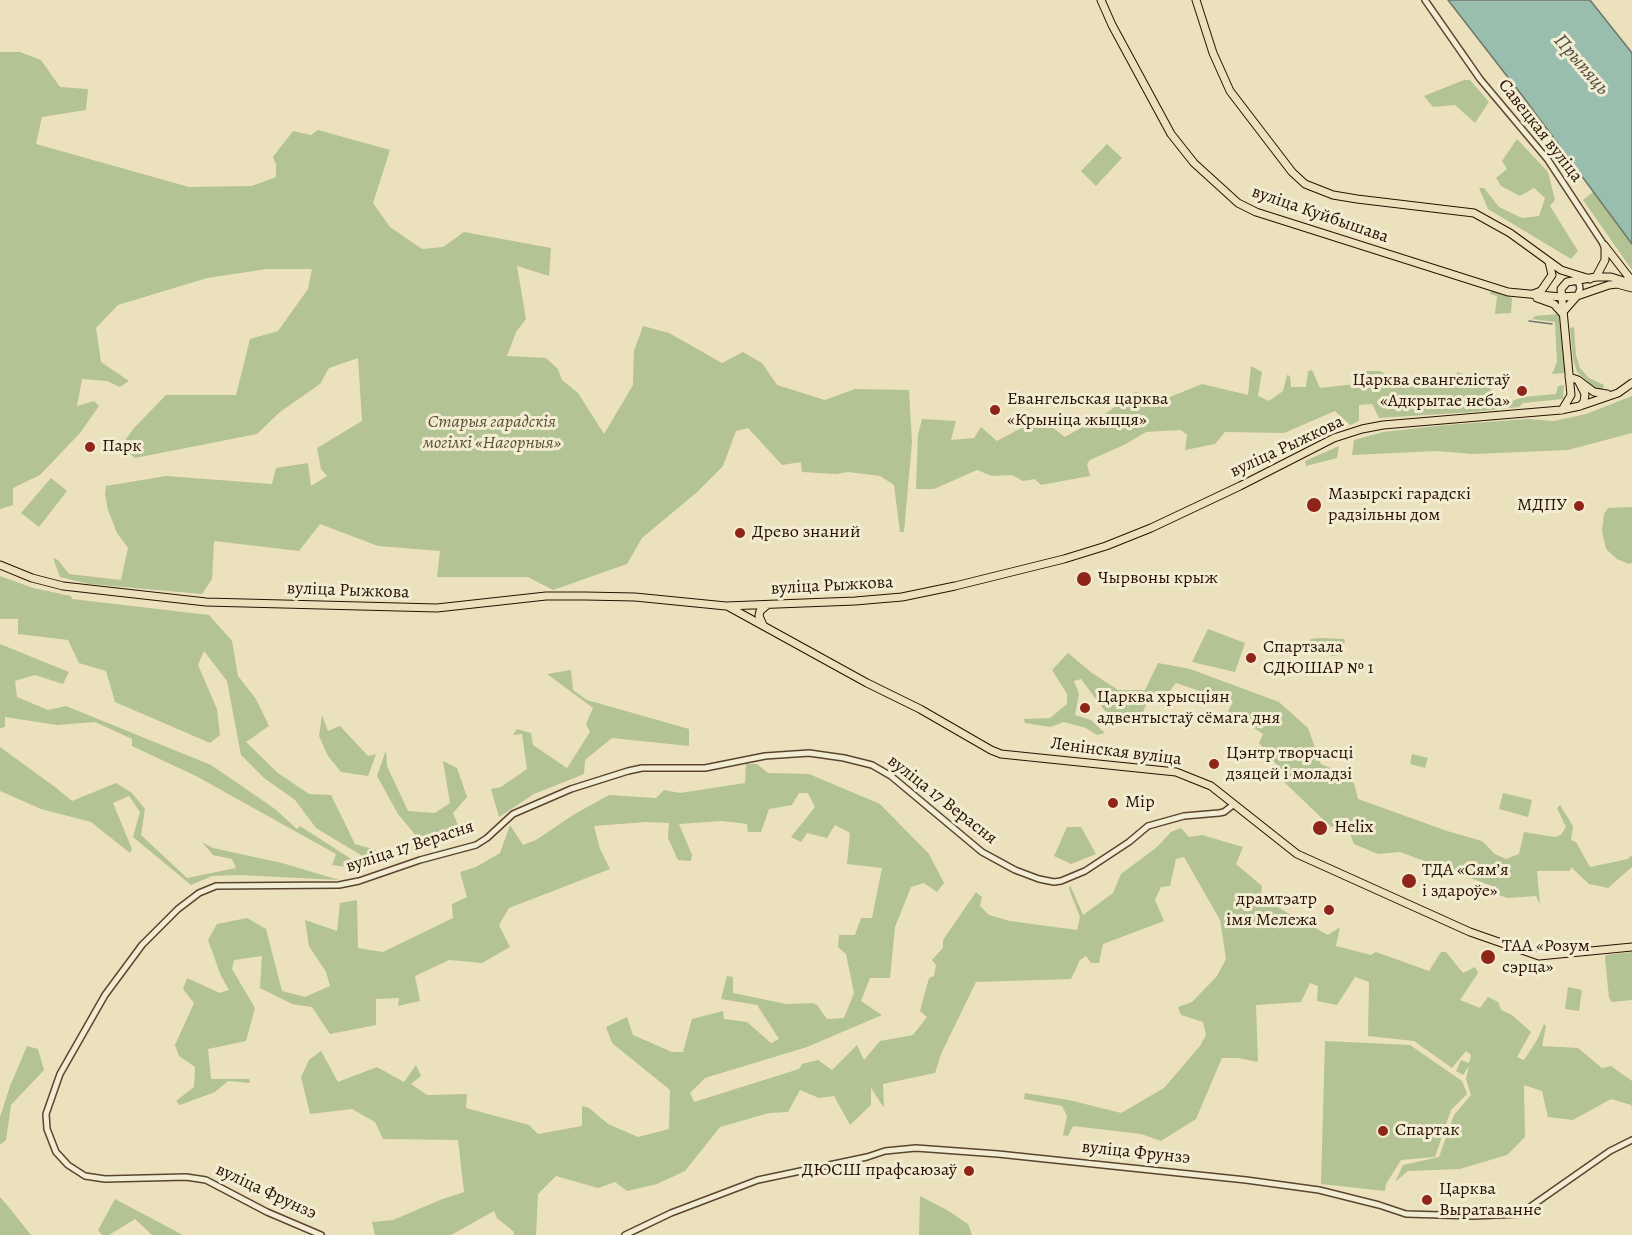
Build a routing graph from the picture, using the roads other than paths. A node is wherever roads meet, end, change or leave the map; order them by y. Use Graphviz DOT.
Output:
graph roads {
  1 [pos="1101,0"];
  2 [pos="1196,0"];
  3 [pos="1425,0"];
  4 [pos="1604,244"];
  5 [pos="1549,262"];
  6 [pos="1619,264"];
  7 [pos="1593,278"];
  8 [pos="1615,278"];
  9 [pos="1574,281"];
  10 [pos="1632,284"];
  11 [pos="1609,285"];
  12 [pos="1561,293"];
  13 [pos="1529,295"];
  14 [pos="1577,296"];
  15 [pos="1562,313"];
  16 [pos="1569,377"];
  17 [pos="1578,380"];
  18 [pos="1632,383"];
  19 [pos="1618,393"];
  20 [pos="1580,406"];
  21 [pos="1562,410"];
  22 [pos="0,565"];
  23 [pos="768,604"];
  24 [pos="726,606"];
  25 [pos="763,625"];
  26 [pos="1233,805"];
  27 [pos="1632,947"];
  28 [pos="1632,1140"];
  29 [pos="125,1177"];
  30 [pos="321,1235"];
  31 [pos="625,1235"];
  1 -- 13 [label="main road, вуліца Куйбышава"];
  2 -- 5 [label="main road"];
  3 -- 4 [label="street, Савецкая вуліца"];
  4 -- 6 [label="main road, Савецкая вуліца"];
  4 -- 7 [label="main road"];
  5 -- 7 [label="main road"];
  5 -- 12 [label="main road"];
  5 -- 13 [label="main road"];
  6 -- 8 [label="main road"];
  6 -- 10 [label="main road, Савецкая вуліца"];
  7 -- 8 [label="main road"];
  7 -- 9 [label="main road"];
  8 -- 10 [label="main road"];
  8 -- 11 [label="main road"];
  9 -- 12 [label="main road"];
  9 -- 14 [label="street"];
  10 -- 11 [label="main road, вуліца Куйбышава"];
  11 -- 14 [label="main road, вуліца Куйбышава"];
  12 -- 13 [label="main road, вуліца Куйбышава"];
  12 -- 14 [label="main road, вуліца Куйбышава"];
  12 -- 15 [label="main road"];
  13 -- 15 [label="main road"];
  14 -- 15 [label="main road"];
  15 -- 16 [label="main road"];
  16 -- 17 [label="main road"];
  16 -- 20 [label="main road"];
  16 -- 21 [label="main road"];
  17 -- 19 [label="main road"];
  17 -- 20 [label="main road"];
  18 -- 19 [label="main road, вуліца Рыжкова"];
  19 -- 20 [label="main road, вуліца Рыжкова"];
  20 -- 21 [label="main road, вуліца Рыжкова"];
  21 -- 23 [label="main road, вуліца Рыжкова"];
  22 -- 24 [label="main road, вуліца Рыжкова"];
  23 -- 24 [label="main road, вуліца Рыжкова"];
  23 -- 25 [label="main road"];
  24 -- 25 [label="main road, Ленінская вуліца"];
  25 -- 26 [label="main road, Ленінская вуліца"];
  26 -- 27 [label="main road, Ленінская вуліца"];
  26 -- 29 [label="street, вуліца 17 Верасня"];
  28 -- 31 [label="street, вуліца Фрунзэ"];
  29 -- 30 [label="street, вуліца Фрунзэ"];
}
